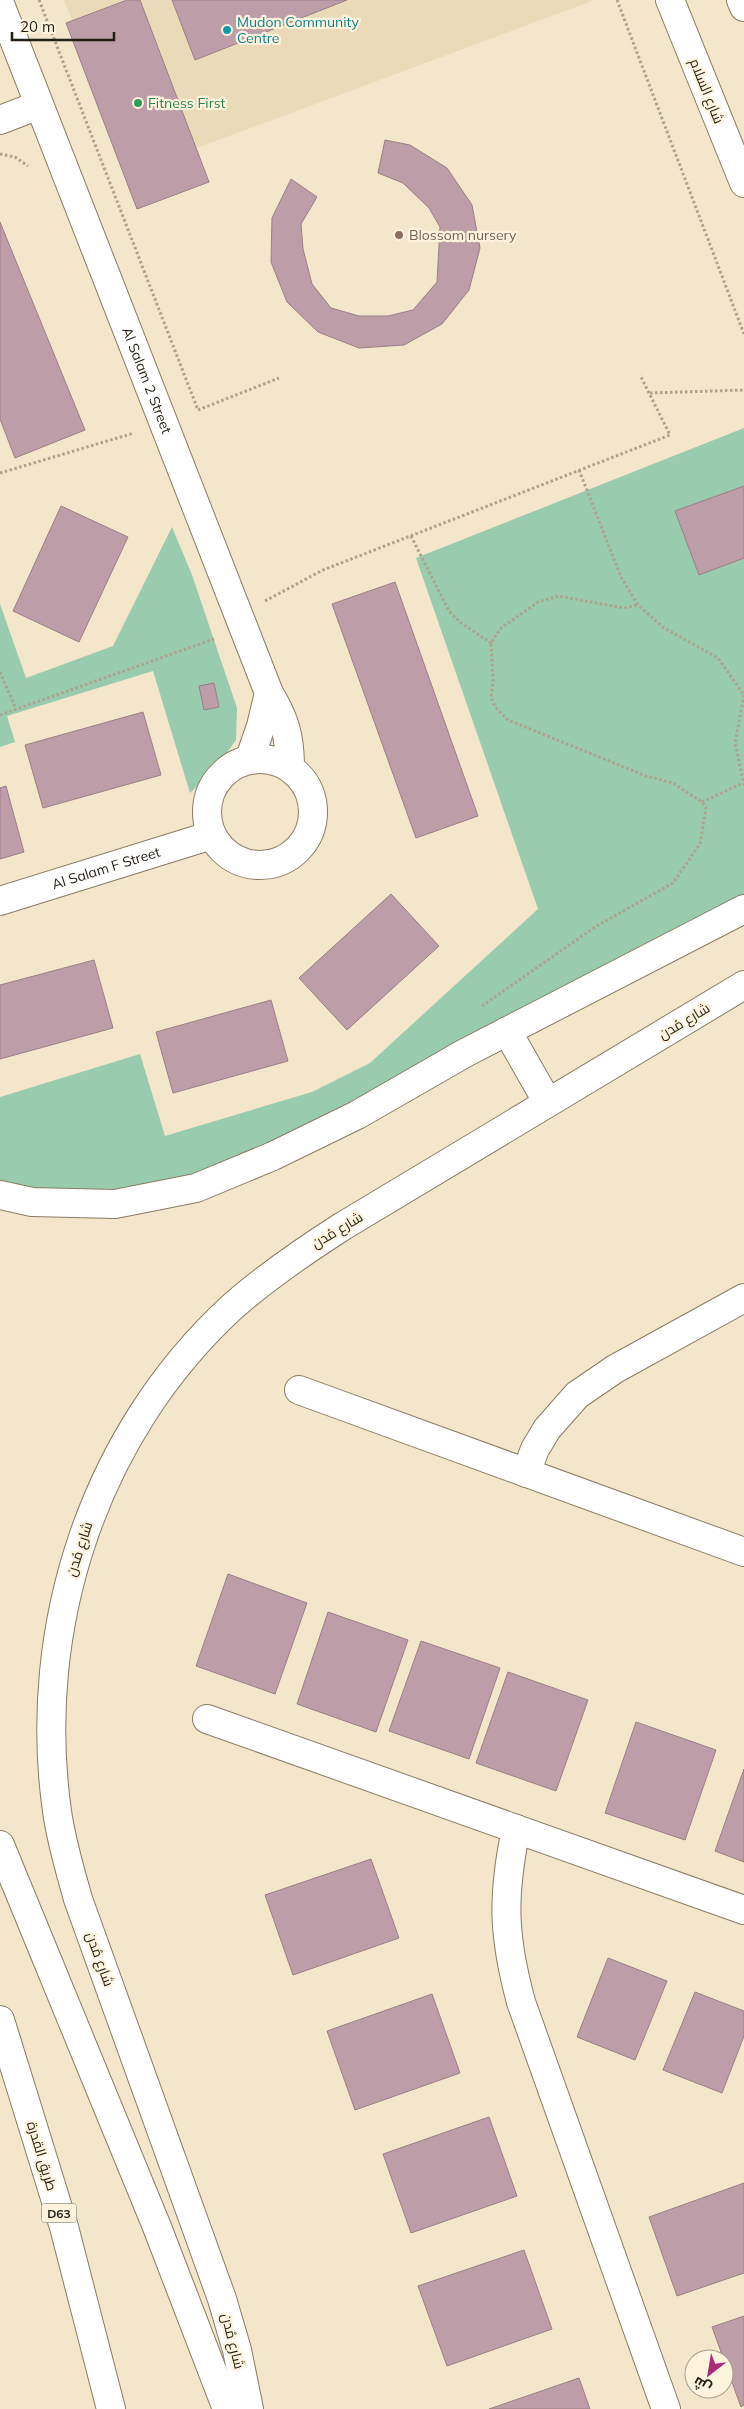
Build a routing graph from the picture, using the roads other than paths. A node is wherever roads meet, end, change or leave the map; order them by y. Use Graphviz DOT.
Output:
graph roads {
  1 [pos="670,0"];
  2 [pos="741,0"];
  3 [pos="0,4"];
  4 [pos="744,7"];
  5 [pos="40,105"];
  6 [pos="0,120"];
  7 [pos="744,183"];
  8 [pos="269,693"];
  9 [pos="250,758"];
  10 [pos="290,768"];
  11 [pos="212,835"];
  12 [pos="0,901"];
  13 [pos="744,909"];
  14 [pos="744,985"];
  15 [pos="507,1031"];
  16 [pos="548,1103"];
  17 [pos="0,1195"];
  18 [pos="744,1298"];
  19 [pos="299,1390"];
  20 [pos="526,1473"];
  21 [pos="744,1552"];
  22 [pos="207,1719"];
  23 [pos="516,1829"];
  24 [pos="0,1845"];
  25 [pos="744,1910"];
  26 [pos="0,2020"];
  27 [pos="111,2409"];
  28 [pos="227,2409"];
  29 [pos="249,2409"];
  30 [pos="666,2409"];
  1 -- 7 [label="street, شارع السلام"];
  2 -- 4 [label="street"];
  3 -- 5 [label="street, Al Salam 2 Street"];
  5 -- 6 [label="street"];
  5 -- 8 [label="street, Al Salam 2 Street"];
  8 -- 9 [label="street"];
  8 -- 10 [label="street"];
  9 -- 10 [label="street"];
  9 -- 11 [label="street"];
  10 -- 11 [label="street"];
  11 -- 12 [label="street, Al Salam F Street"];
  13 -- 15 [label="street"];
  14 -- 16 [label="street, شارع مُدن"];
  15 -- 16 [label="street"];
  15 -- 17 [label="street"];
  16 -- 29 [label="street, شارع مُدن"];
  18 -- 20 [label="street"];
  19 -- 20 [label="street"];
  20 -- 21 [label="street"];
  22 -- 23 [label="street"];
  23 -- 25 [label="street"];
  23 -- 30 [label="street"];
  24 -- 28 [label="street"];
  26 -- 27 [label="street, طريق القدرة / D63"];
}
